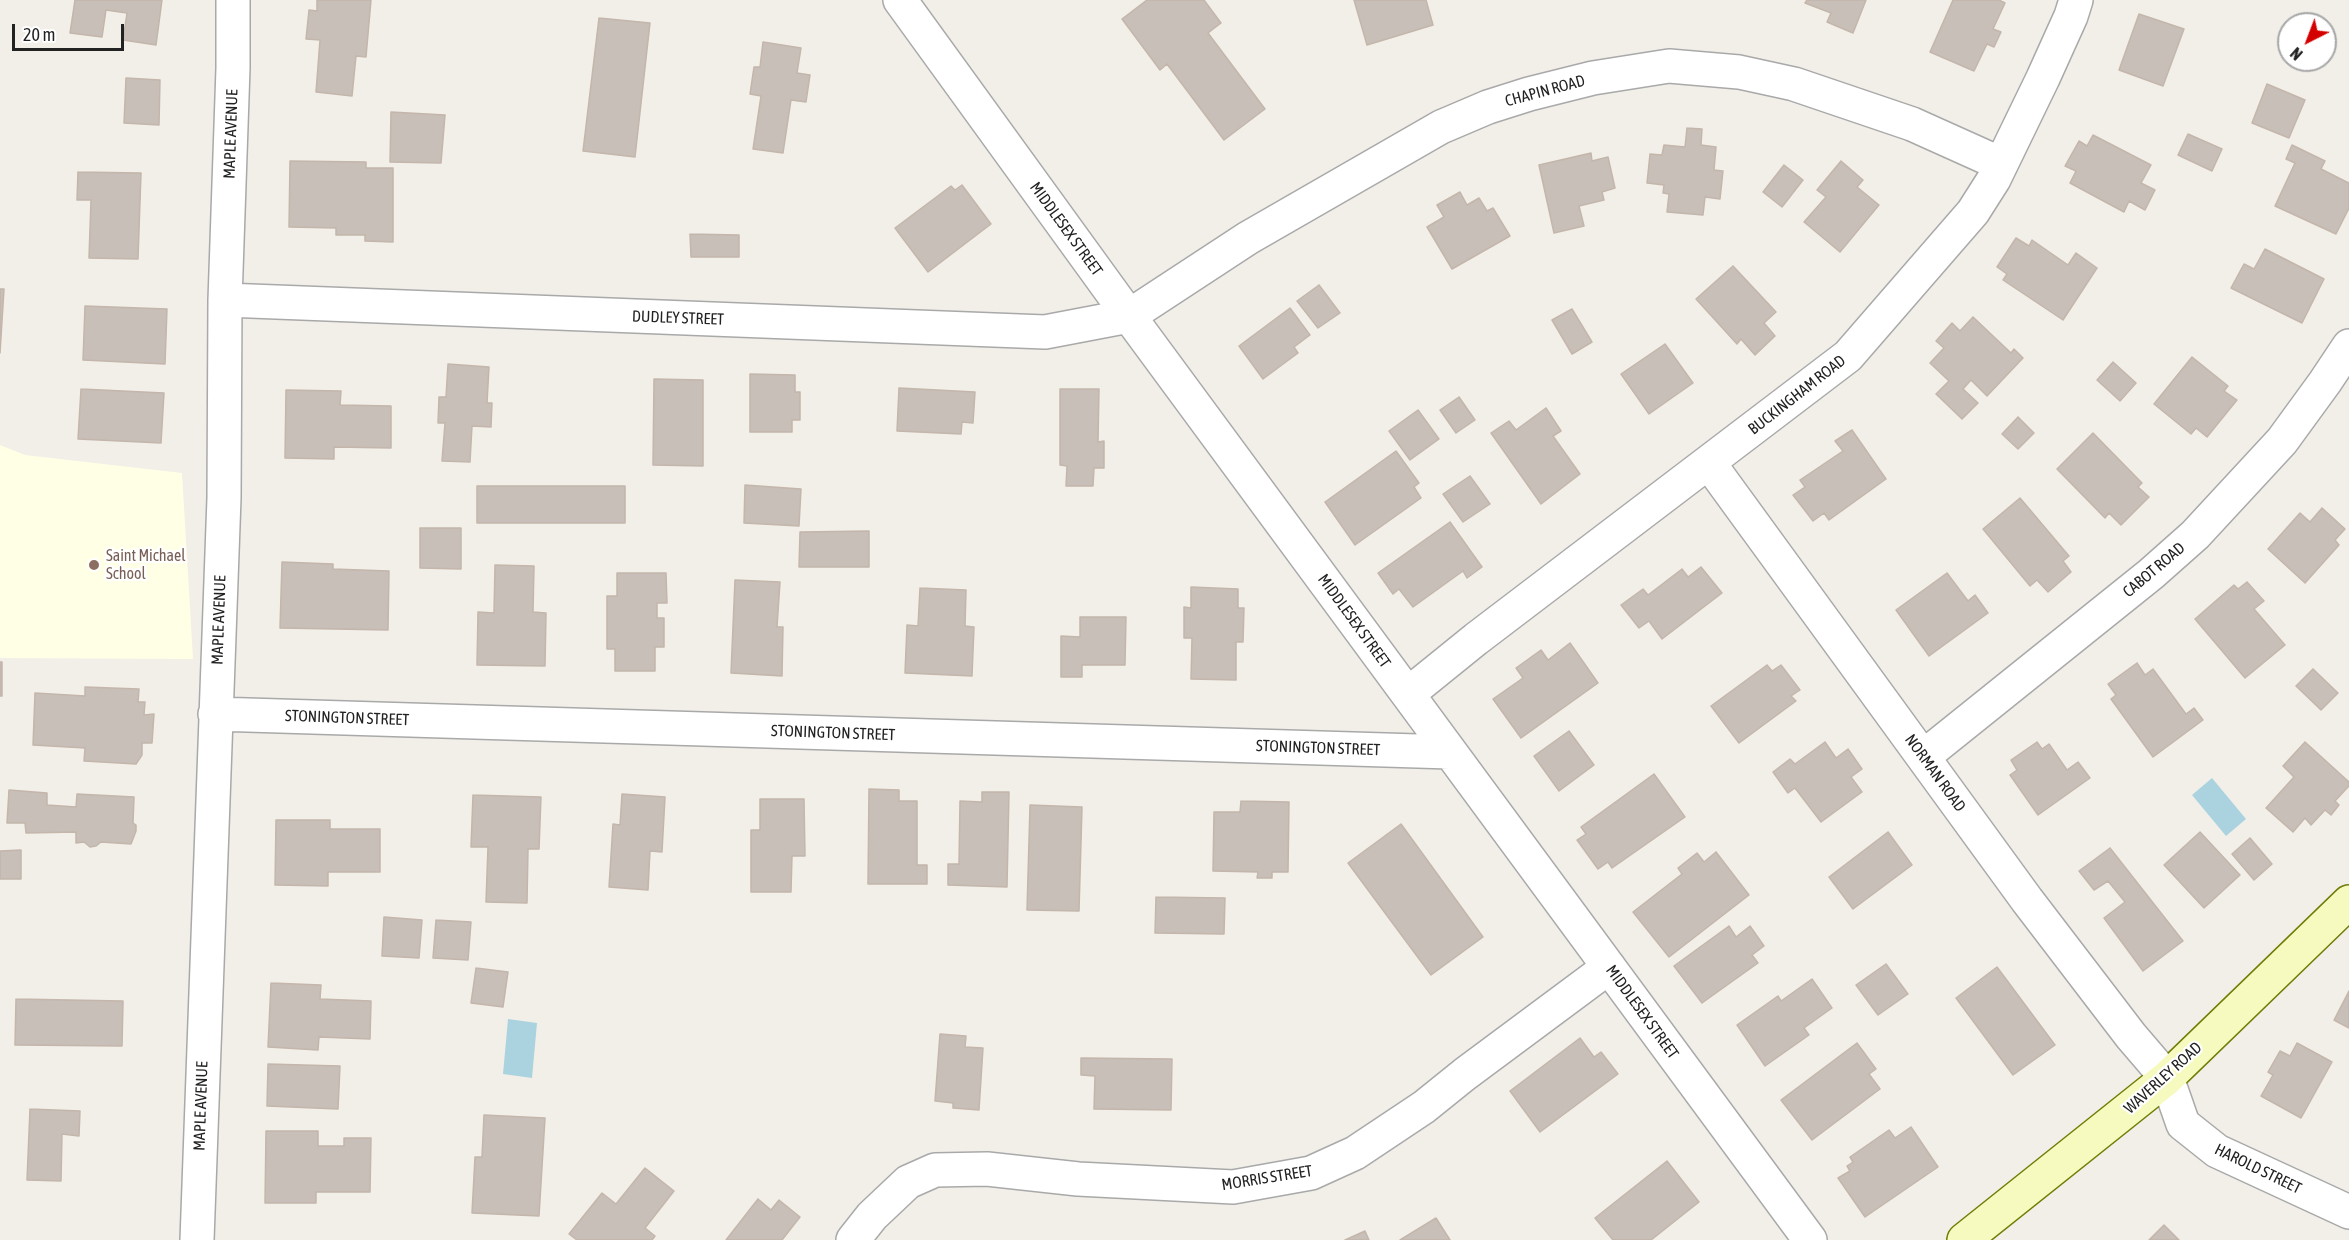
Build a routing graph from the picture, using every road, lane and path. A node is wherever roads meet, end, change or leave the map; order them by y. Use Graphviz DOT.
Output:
graph roads {
  1 [pos="233,0"];
  2 [pos="900,0"];
  3 [pos="2076,0"];
  4 [pos="2001,164"];
  5 [pos="225,300"];
  6 [pos="1129,316"];
  7 [pos="2349,346"];
  8 [pos="1709,463"];
  9 [pos="1408,694"];
  10 [pos="215,714"];
  11 [pos="1450,752"];
  12 [pos="1923,757"];
  13 [pos="2349,902"];
  14 [pos="1609,967"];
  15 [pos="2167,1078"];
  16 [pos="2349,1212"];
  17 [pos="197,1240"];
  18 [pos="853,1240"];
  19 [pos="1810,1240"];
  20 [pos="1964,1240"];
  1 -- 5 [label="street, MAPLE AVENUE"];
  2 -- 6 [label="street, MIDDLESEX STREET"];
  3 -- 4 [label="street, BUCKINGHAM ROAD"];
  4 -- 6 [label="street, CHAPIN ROAD"];
  4 -- 8 [label="street, BUCKINGHAM ROAD"];
  5 -- 6 [label="street, DUDLEY STREET"];
  5 -- 10 [label="street, MAPLE AVENUE"];
  6 -- 9 [label="street, MIDDLESEX STREET"];
  7 -- 12 [label="street, CABOT ROAD"];
  8 -- 9 [label="street, BUCKINGHAM ROAD"];
  8 -- 12 [label="street, NORMAN ROAD"];
  9 -- 11 [label="street, MIDDLESEX STREET"];
  10 -- 11 [label="street, STONINGTON STREET"];
  10 -- 17 [label="street, MAPLE AVENUE"];
  11 -- 14 [label="street, MIDDLESEX STREET"];
  12 -- 15 [label="street, NORMAN ROAD"];
  13 -- 15 [label="street, WAVERLEY ROAD"];
  14 -- 18 [label="street, MORRIS STREET"];
  14 -- 19 [label="street, MIDDLESEX STREET"];
  15 -- 16 [label="street, HAROLD STREET"];
  15 -- 20 [label="street, WAVERLEY ROAD"];
}
